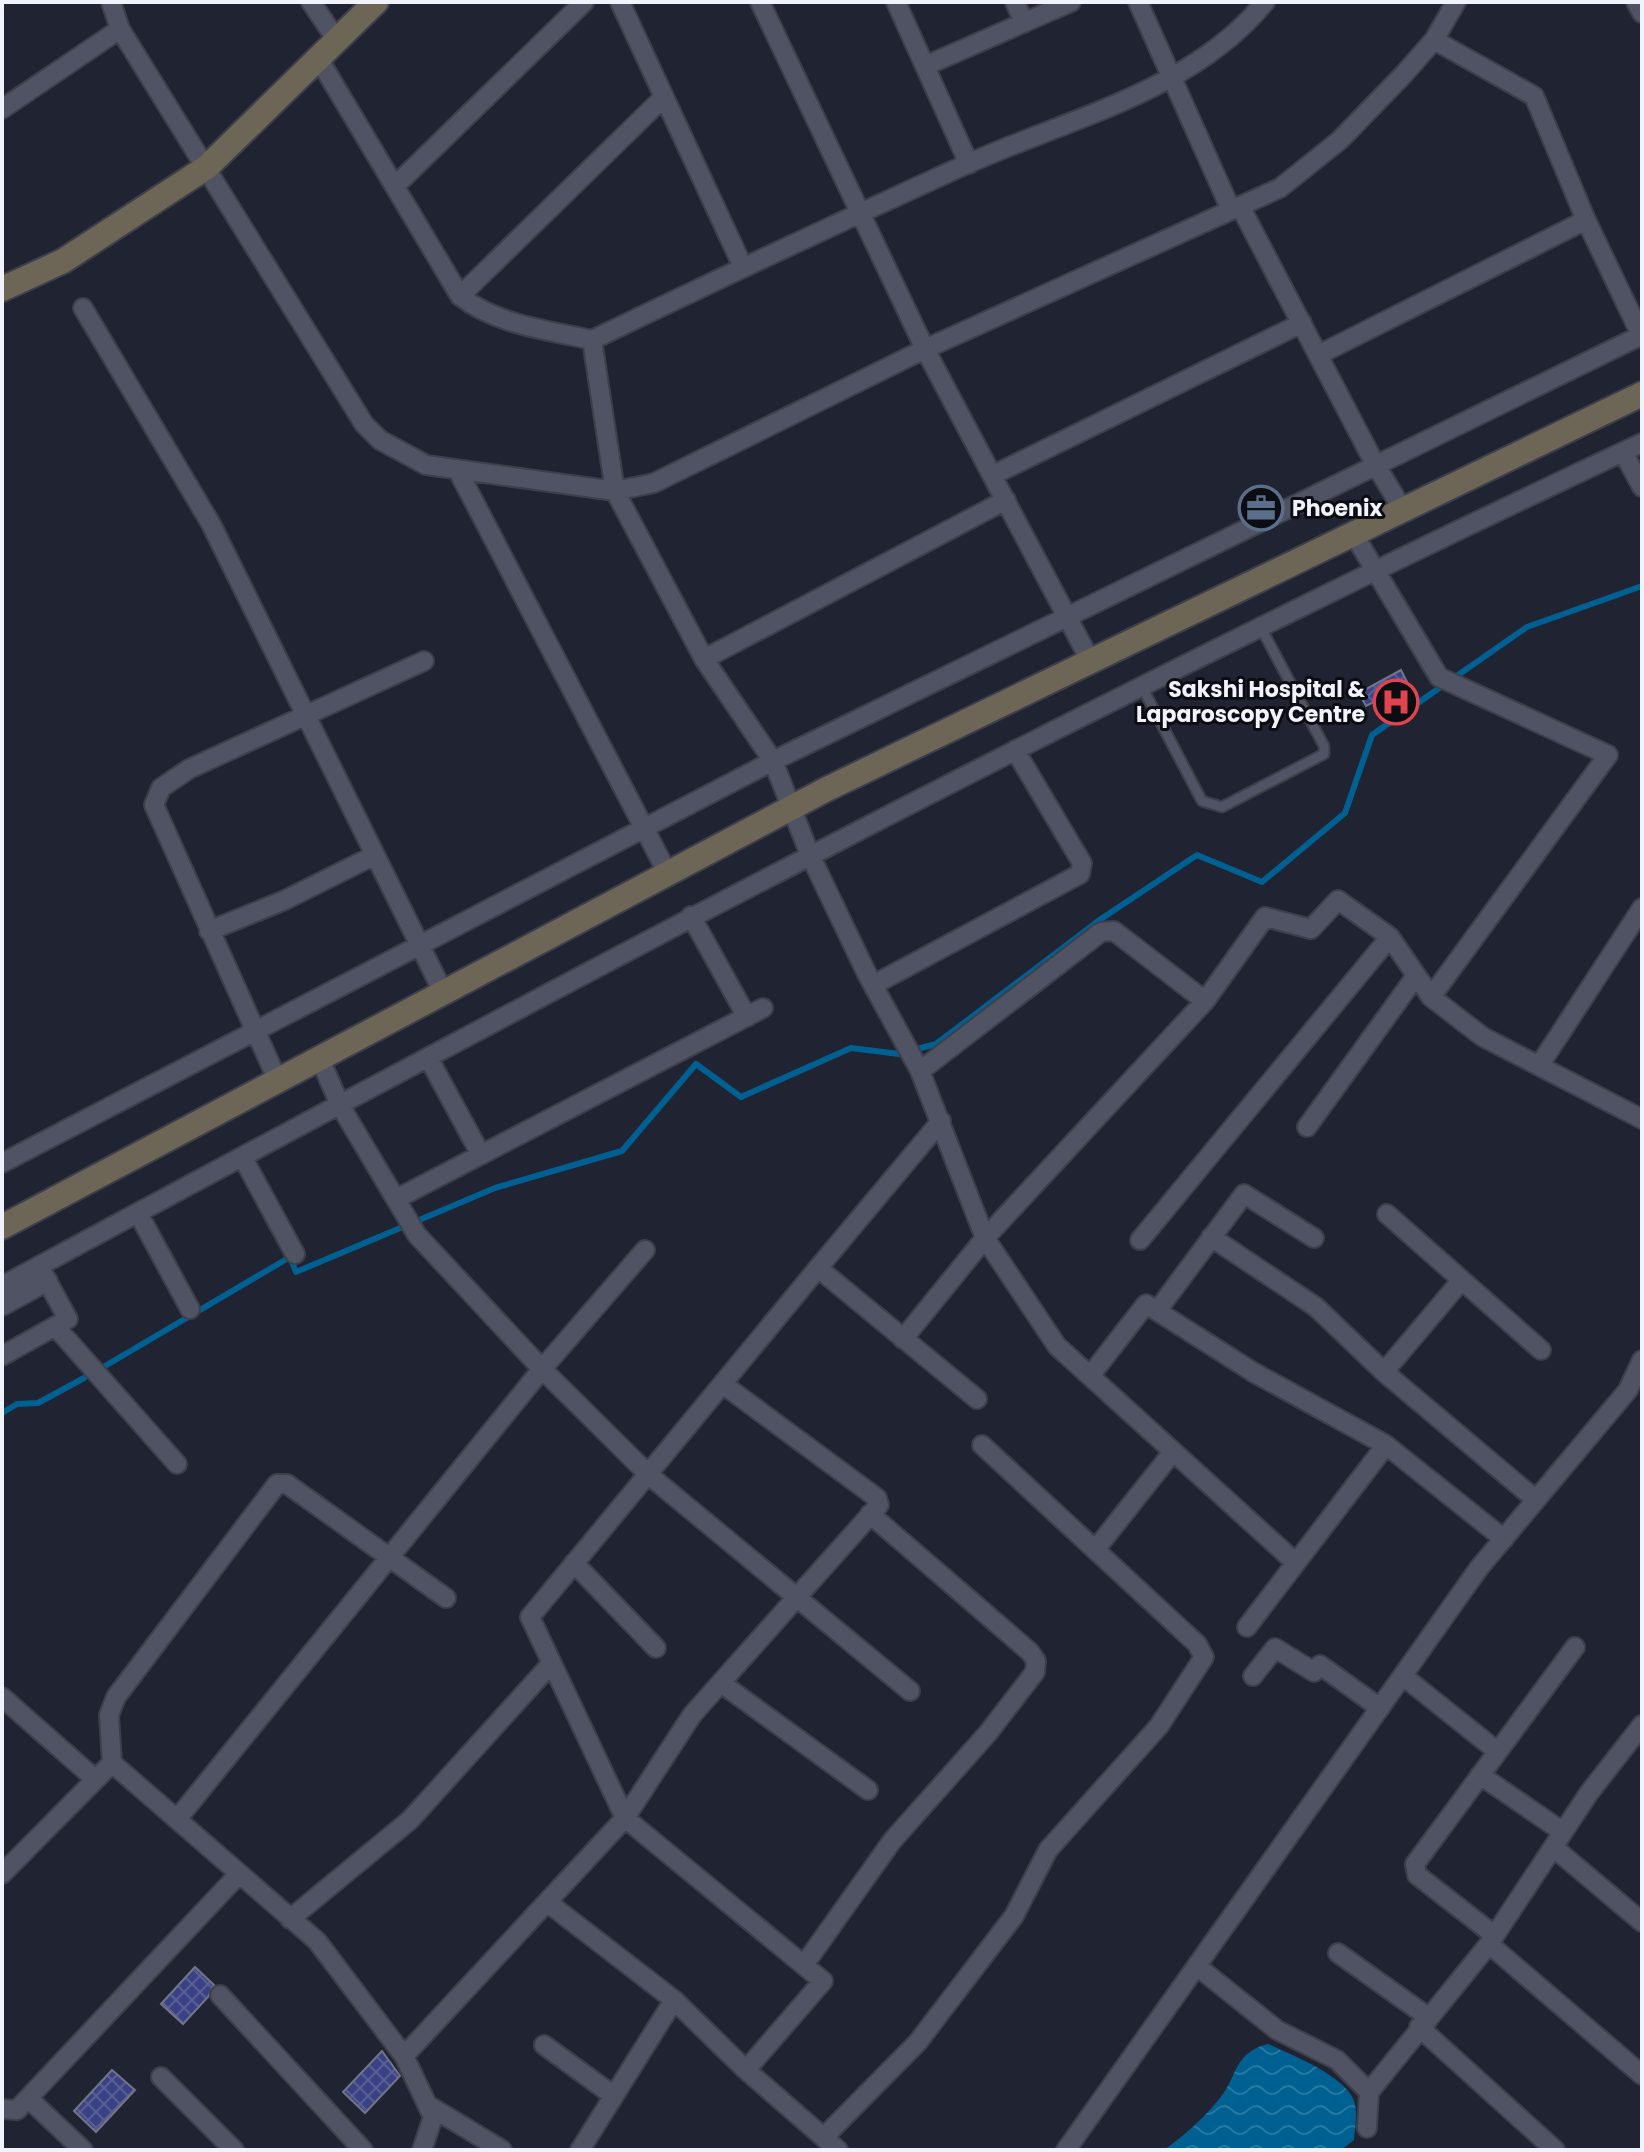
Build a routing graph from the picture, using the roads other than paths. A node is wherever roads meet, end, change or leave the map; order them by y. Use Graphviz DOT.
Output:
graph roads {
  1 [pos="111,2"];
  2 [pos="311,2"];
  3 [pos="376,2"];
  4 [pos="584,2"];
  5 [pos="620,2"];
  6 [pos="760,2"];
  7 [pos="896,2"];
  8 [pos="1015,2"];
  9 [pos="1071,2"];
  10 [pos="1138,2"];
  11 [pos="1265,2"];
  12 [pos="1456,2"];
  13 [pos="1636,2"];
  14 [pos="1642,13"];
  15 [pos="1024,23"];
  16 [pos="120,29"];
  17 [pos="336,39"];
  18 [pos="1434,40"];
  19 [pos="317,56"];
  20 [pos="925,66"];
  21 [pos="1173,79"];
  22 [pos="664,97"];
  23 [pos="3,107"];
  24 [pos="969,164"];
  25 [pos="207,167"];
  26 [pos="395,186"];
  27 [pos="1236,208"];
  28 [pos="861,214"];
  29 [pos="1586,220"];
  30 [pos="743,267"];
  31 [pos="2,289"];
  32 [pos="460,296"];
  33 [pos="83,308"];
  34 [pos="1302,323"];
  35 [pos="1642,336"];
  36 [pos="592,340"];
  37 [pos="925,349"];
  38 [pos="1318,355"];
  39 [pos="1642,394"];
  40 [pos="1642,443"];
  41 [pos="1623,452"];
  42 [pos="1375,464"];
  43 [pos="458,471"];
  44 [pos="993,475"];
  45 [pos="1642,487"];
  46 [pos="615,491"];
  47 [pos="1006,500"];
  48 [pos="1403,510"];
  49 [pos="1353,533"];
  50 [pos="1375,572"];
  51 [pos="1068,616"];
  52 [pos="1261,628"];
  53 [pos="704,659"];
  54 [pos="424,661"];
  55 [pos="1091,662"];
  56 [pos="1142,687"];
  57 [pos="305,713"];
  58 [pos="1015,750"];
  59 [pos="773,761"];
  60 [pos="790,809"];
  61 [pos="644,827"];
  62 [pos="375,855"];
  63 [pos="810,855"];
  64 [pos="668,874"];
  65 [pos="1642,908"];
  66 [pos="691,916"];
  67 [pos="209,931"];
  68 [pos="1390,937"];
  69 [pos="419,944"];
  70 [pos="1416,976"];
  71 [pos="873,985"];
  72 [pos="443,992"];
  73 [pos="1431,997"];
  74 [pos="1205,1001"];
  75 [pos="253,1032"];
  76 [pos="319,1057"];
  77 [pos="429,1059"];
  78 [pos="1539,1066"];
  79 [pos="920,1071"];
  80 [pos="277,1079"];
  81 [pos="341,1107"];
  82 [pos="1642,1119"];
  83 [pos="941,1121"];
  84 [pos="1307,1127"];
  85 [pos="481,1155"];
  86 [pos="243,1158"];
  87 [pos="2,1163"];
  88 [pos="396,1199"];
  89 [pos="138,1213"];
  90 [pos="1387,1214"];
  91 [pos="2,1227"];
  92 [pos="1211,1237"];
  93 [pos="985,1238"];
  94 [pos="1314,1238"];
  95 [pos="1140,1240"];
  96 [pos="645,1250"];
  97 [pos="295,1254"];
  98 [pos="818,1268"];
  99 [pos="44,1274"];
  100 [pos="1460,1282"];
  101 [pos="2,1286"];
  102 [pos="2,1306"];
  103 [pos="190,1309"];
  104 [pos="1157,1311"];
  105 [pos="55,1326"];
  106 [pos="903,1339"];
  107 [pos="1541,1350"];
  108 [pos="2,1356"];
  109 [pos="1642,1360"];
  110 [pos="542,1369"];
  111 [pos="1384,1372"];
  112 [pos="1090,1376"];
  113 [pos="724,1385"];
  114 [pos="1635,1395"];
  115 [pos="977,1399"];
  116 [pos="982,1445"];
  117 [pos="1386,1445"];
  118 [pos="1172,1453"];
  119 [pos="177,1464"];
  120 [pos="650,1476"];
  121 [pos="1536,1500"];
  122 [pos="870,1514"];
  123 [pos="1504,1539"];
  124 [pos="1095,1550"];
  125 [pos="389,1558"];
  126 [pos="574,1563"];
  127 [pos="1296,1563"];
  128 [pos="446,1598"];
  129 [pos="799,1598"];
  130 [pos="1247,1627"];
  131 [pos="1575,1647"];
  132 [pos="656,1648"];
  133 [pos="551,1664"];
  134 [pos="1253,1676"];
  135 [pos="1403,1676"];
  136 [pos="721,1683"];
  137 [pos="910,1691"];
  138 [pos="2,1697"];
  139 [pos="1380,1708"];
  140 [pos="1642,1725"];
  141 [pos="1497,1751"];
  142 [pos="112,1763"];
  143 [pos="1480,1775"];
  144 [pos="95,1779"];
  145 [pos="868,1790"];
  146 [pos="178,1818"];
  147 [pos="625,1818"];
  148 [pos="1558,1839"];
  149 [pos="2,1874"];
  150 [pos="239,1874"];
  151 [pos="547,1902"];
  152 [pos="290,1919"];
  153 [pos="1642,1922"];
  154 [pos="1492,1939"];
  155 [pos="1338,1953"];
  156 [pos="804,1965"];
  157 [pos="1198,1967"];
  158 [pos="220,1995"];
  159 [pos="674,2000"];
  160 [pos="1424,2022"];
  161 [pos="544,2045"];
  162 [pos="404,2056"];
  163 [pos="746,2070"];
  164 [pos="1642,2075"];
  165 [pos="161,2077"];
  166 [pos="1369,2092"];
  167 [pos="614,2096"];
  168 [pos="29,2099"];
  169 [pos="431,2107"];
  170 [pos="2,2109"];
  171 [pos="1367,2128"];
  172 [pos="831,2144"];
  173 [pos="1075,2147"];
  174 [pos="83,2150"];
  175 [pos="234,2150"];
  176 [pos="363,2150"];
  177 [pos="422,2150"];
  178 [pos="502,2150"];
  179 [pos="580,2150"];
  180 [pos="1555,2150"];
  1 -- 16 [label="street"];
  2 -- 17 [label="street"];
  3 -- 17 [label="main road"];
  4 -- 26 [label="street"];
  5 -- 22 [label="street"];
  6 -- 28 [label="street"];
  7 -- 20 [label="street"];
  8 -- 15 [label="street"];
  9 -- 15 [label="street"];
  10 -- 21 [label="street"];
  11 -- 21 [label="street"];
  12 -- 18 [label="street"];
  13 -- 14 [label="street"];
  15 -- 20 [label="street"];
  16 -- 23 [label="street"];
  16 -- 25 [label="street"];
  17 -- 19 [label="main road"];
  18 -- 27 [label="street"];
  18 -- 29 [label="street"];
  19 -- 25 [label="main road"];
  19 -- 26 [label="street"];
  20 -- 24 [label="street"];
  21 -- 24 [label="street"];
  21 -- 27 [label="street"];
  22 -- 30 [label="street"];
  22 -- 32 [label="street"];
  24 -- 28 [label="street"];
  25 -- 31 [label="main road"];
  25 -- 43 [label="street"];
  26 -- 32 [label="street"];
  27 -- 34 [label="street"];
  27 -- 37 [label="street"];
  28 -- 30 [label="street"];
  28 -- 37 [label="street"];
  29 -- 35 [label="street"];
  29 -- 38 [label="street"];
  30 -- 36 [label="street"];
  32 -- 36 [label="street"];
  33 -- 57 [label="street"];
  34 -- 38 [label="street"];
  34 -- 44 [label="street"];
  35 -- 42 [label="street"];
  36 -- 46 [label="street"];
  37 -- 44 [label="street"];
  37 -- 46 [label="street"];
  38 -- 42 [label="street"];
  39 -- 48 [label="main road"];
  40 -- 41 [label="street"];
  41 -- 45 [label="street"];
  41 -- 50 [label="street"];
  42 -- 48 [label="street"];
  42 -- 51 [label="street"];
  43 -- 46 [label="street"];
  43 -- 61 [label="street"];
  44 -- 47 [label="street"];
  46 -- 53 [label="street"];
  47 -- 51 [label="street"];
  47 -- 53 [label="street"];
  48 -- 49 [label="main road"];
  49 -- 50 [label="street"];
  49 -- 55 [label="main road"];
  50 -- 52 [label="street"];
  50 -- 73 [label="street"];
  51 -- 55 [label="street"];
  51 -- 59 [label="street"];
  52 -- 56 [label="street"];
  52 -- 56 [label="lane"];
  53 -- 59 [label="street"];
  54 -- 57 [label="street"];
  55 -- 60 [label="main road"];
  56 -- 58 [label="street"];
  57 -- 62 [label="street"];
  57 -- 67 [label="street"];
  58 -- 63 [label="street"];
  58 -- 71 [label="street"];
  59 -- 60 [label="street"];
  59 -- 61 [label="street"];
  60 -- 63 [label="street"];
  60 -- 64 [label="main road"];
  61 -- 64 [label="street"];
  61 -- 69 [label="street"];
  62 -- 67 [label="street"];
  62 -- 69 [label="street"];
  63 -- 66 [label="street"];
  63 -- 71 [label="street"];
  64 -- 72 [label="main road"];
  65 -- 78 [label="street"];
  66 -- 77 [label="street"];
  66 -- 85 [label="street"];
  67 -- 75 [label="street"];
  68 -- 70 [label="street"];
  68 -- 74 [label="street"];
  68 -- 95 [label="street"];
  69 -- 72 [label="street"];
  69 -- 75 [label="street"];
  70 -- 73 [label="street"];
  70 -- 84 [label="street"];
  71 -- 79 [label="street"];
  72 -- 76 [label="main road"];
  73 -- 78 [label="street"];
  74 -- 79 [label="street"];
  74 -- 93 [label="street"];
  75 -- 80 [label="street"];
  75 -- 87 [label="street"];
  76 -- 80 [label="main road"];
  76 -- 81 [label="street"];
  77 -- 81 [label="street"];
  77 -- 85 [label="street"];
  78 -- 82 [label="street"];
  79 -- 83 [label="street"];
  80 -- 91 [label="main road"];
  81 -- 86 [label="street"];
  81 -- 88 [label="street"];
  83 -- 93 [label="street"];
  83 -- 98 [label="street"];
  85 -- 88 [label="street"];
  86 -- 89 [label="street"];
  86 -- 97 [label="street"];
  88 -- 110 [label="street"];
  89 -- 99 [label="street"];
  89 -- 103 [label="street"];
  90 -- 100 [label="street"];
  92 -- 94 [label="street"];
  92 -- 104 [label="street"];
  92 -- 111 [label="street"];
  93 -- 106 [label="street"];
  93 -- 112 [label="street"];
  96 -- 110 [label="street"];
  98 -- 106 [label="street"];
  98 -- 113 [label="street"];
  99 -- 101 [label="street"];
  99 -- 102 [label="street"];
  99 -- 105 [label="street"];
  100 -- 107 [label="street"];
  100 -- 111 [label="street"];
  104 -- 112 [label="street"];
  104 -- 117 [label="street"];
  105 -- 108 [label="street"];
  105 -- 119 [label="street"];
  106 -- 115 [label="street"];
  109 -- 114 [label="street"];
  110 -- 120 [label="street"];
  110 -- 125 [label="street"];
  111 -- 121 [label="street"];
  112 -- 118 [label="street"];
  113 -- 120 [label="street"];
  113 -- 122 [label="street"];
  114 -- 121 [label="street"];
  116 -- 124 [label="street"];
  117 -- 123 [label="street"];
  117 -- 127 [label="street"];
  118 -- 124 [label="street"];
  118 -- 127 [label="street"];
  120 -- 126 [label="street"];
  120 -- 129 [label="street"];
  121 -- 123 [label="street"];
  122 -- 129 [label="street"];
  122 -- 156 [label="street"];
  123 -- 135 [label="street"];
  124 -- 172 [label="street"];
  125 -- 128 [label="street"];
  125 -- 142 [label="street"];
  125 -- 146 [label="street"];
  126 -- 132 [label="street"];
  126 -- 133 [label="street"];
  127 -- 130 [label="street"];
  129 -- 136 [label="street"];
  129 -- 137 [label="street"];
  131 -- 141 [label="street"];
  133 -- 147 [label="street"];
  133 -- 152 [label="street"];
  134 -- 139 [label="street"];
  135 -- 139 [label="street"];
  135 -- 141 [label="street"];
  136 -- 145 [label="street"];
  136 -- 147 [label="street"];
  138 -- 144 [label="street"];
  139 -- 157 [label="street"];
  140 -- 148 [label="street"];
  141 -- 143 [label="street"];
  142 -- 144 [label="street"];
  142 -- 146 [label="street"];
  143 -- 148 [label="street"];
  143 -- 154 [label="street"];
  144 -- 149 [label="street"];
  146 -- 150 [label="street"];
  147 -- 151 [label="street"];
  147 -- 156 [label="street"];
  148 -- 153 [label="street"];
  148 -- 154 [label="street"];
  150 -- 152 [label="street"];
  150 -- 168 [label="street"];
  151 -- 159 [label="street"];
  151 -- 162 [label="street"];
  152 -- 162 [label="street"];
  154 -- 160 [label="street"];
  154 -- 164 [label="street"];
  155 -- 160 [label="street"];
  156 -- 163 [label="street"];
  157 -- 166 [label="street"];
  157 -- 173 [label="street"];
  158 -- 176 [label="street"];
  159 -- 163 [label="street"];
  159 -- 167 [label="street"];
  160 -- 166 [label="street"];
  160 -- 180 [label="street"];
  161 -- 167 [label="street"];
  162 -- 169 [label="street"];
  163 -- 172 [label="street"];
  165 -- 175 [label="street"];
  166 -- 171 [label="street"];
  167 -- 179 [label="street"];
  168 -- 170 [label="street"];
  168 -- 174 [label="street"];
  169 -- 177 [label="street"];
  169 -- 178 [label="street"];
}
